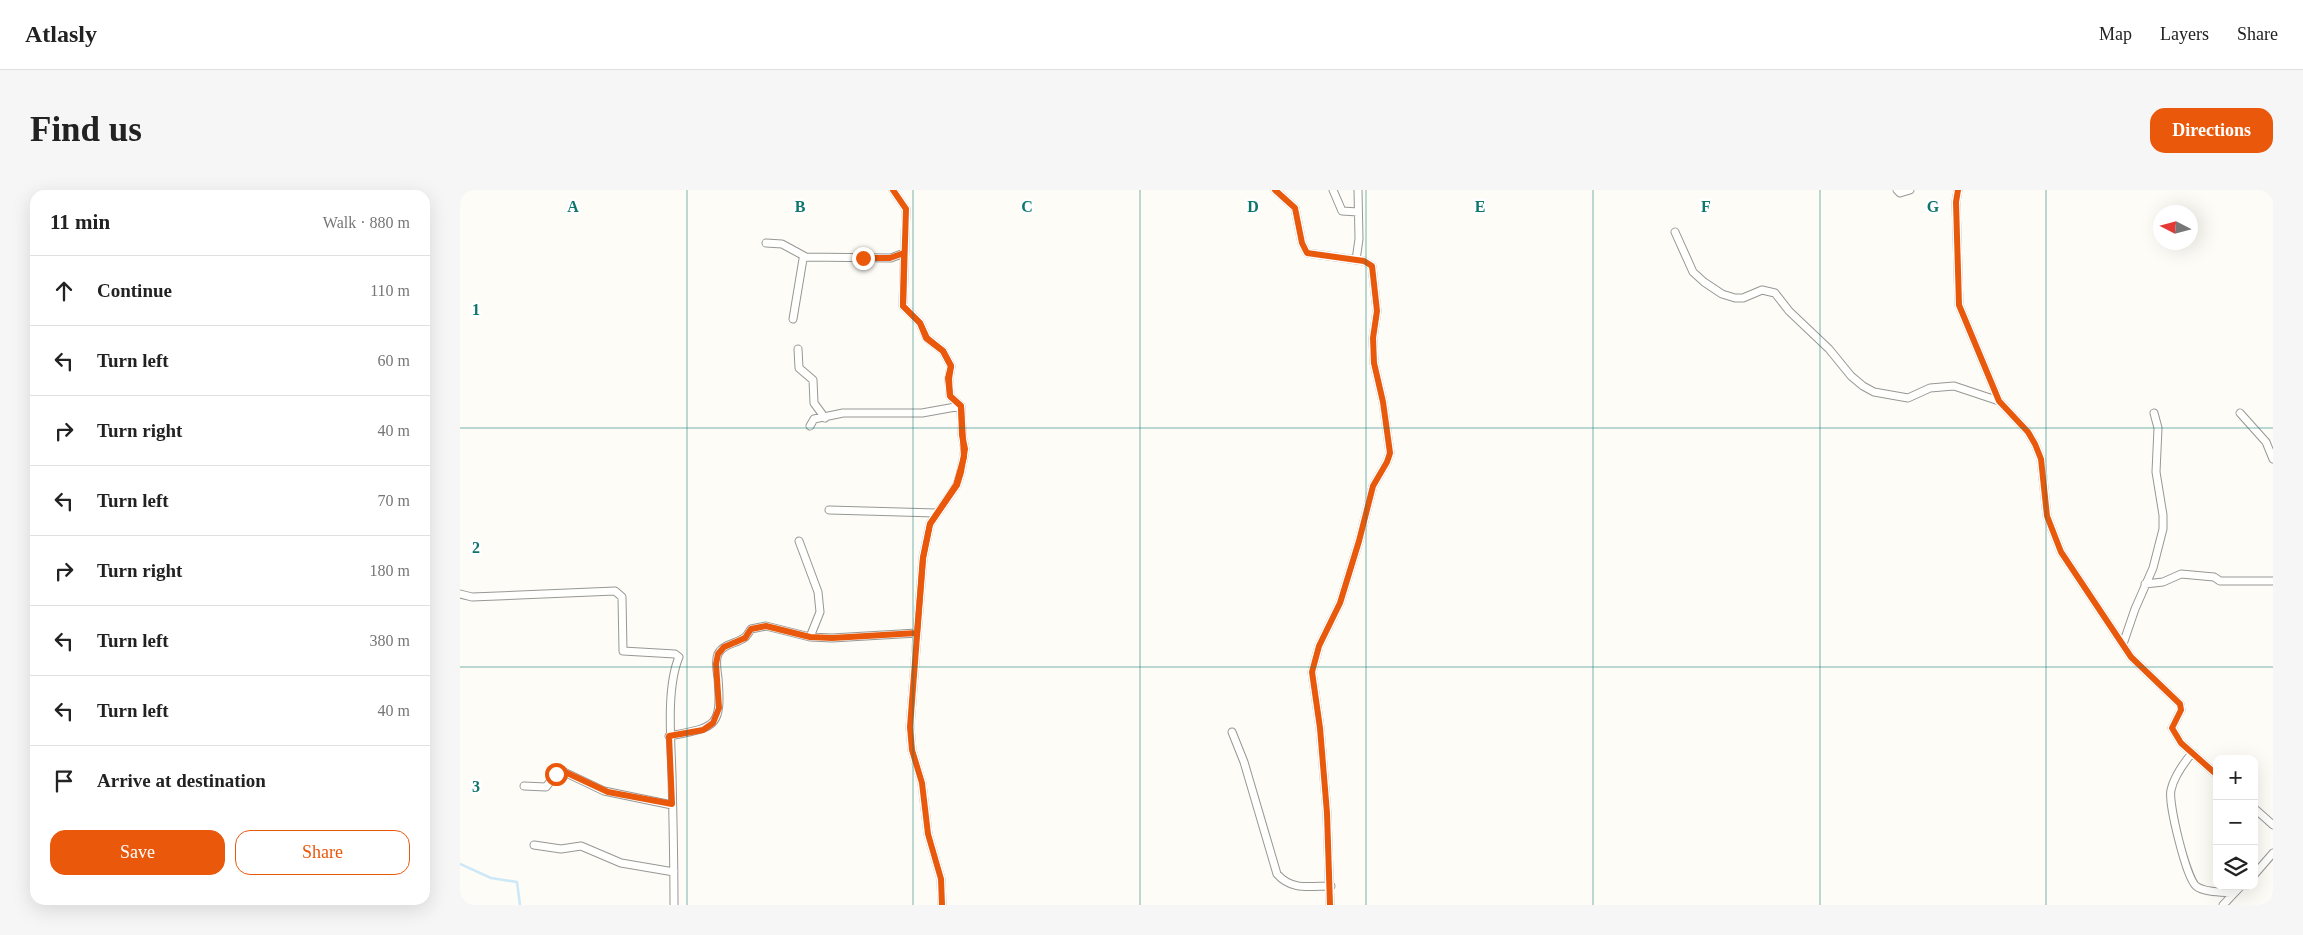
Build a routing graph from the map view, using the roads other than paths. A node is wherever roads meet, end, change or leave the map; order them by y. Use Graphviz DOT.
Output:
graph roads {
  1 [pos="893,190"];
  2 [pos="1275,190"];
  3 [pos="1333,190"];
  4 [pos="1358,190"];
  5 [pos="1897,190"];
  6 [pos="1910,190"];
  7 [pos="1956,191"];
  8 [pos="1358,212"];
  9 [pos="1675,232"];
  10 [pos="766,243"];
  11 [pos="904,253"];
  12 [pos="806,258"];
  13 [pos="1356,260"];
  14 [pos="793,319"];
  15 [pos="798,349"];
  16 [pos="1999,401"];
  17 [pos="961,406"];
  18 [pos="2154,412"];
  19 [pos="2240,413"];
  20 [pos="825,418"];
  21 [pos="810,426"];
  22 [pos="2273,459"];
  23 [pos="829,510"];
  24 [pos="936,513"];
  25 [pos="798,541"];
  26 [pos="2273,581"];
  27 [pos="2145,584"];
  28 [pos="460,594"];
  29 [pos="917,633"];
  30 [pos="810,637"];
  31 [pos="2122,644"];
  32 [pos="1232,732"];
  33 [pos="669,736"];
  34 [pos="2192,753"];
  35 [pos="2213,771"];
  36 [pos="524,786"];
  37 [pos="672,804"];
  38 [pos="2258,812"];
  39 [pos="2273,825"];
  40 [pos="534,846"];
  41 [pos="2273,853"];
  42 [pos="2258,870"];
  43 [pos="674,872"];
  44 [pos="1331,886"];
  45 [pos="2237,890"];
  46 [pos="2234,893"];
  47 [pos="674,905"];
  48 [pos="942,905"];
  49 [pos="1330,905"];
  50 [pos="2223,905"];
  1 -- 11 [label="street"];
  2 -- 13 [label="street"];
  3 -- 8 [label="street"];
  4 -- 8 [label="street"];
  5 -- 6 [label="street"];
  7 -- 16 [label="street"];
  8 -- 13 [label="street"];
  9 -- 16 [label="street"];
  10 -- 12 [label="street"];
  11 -- 12 [label="street"];
  11 -- 17 [label="street"];
  12 -- 14 [label="street"];
  13 -- 44 [label="street"];
  15 -- 20 [label="street"];
  16 -- 31 [label="street"];
  17 -- 20 [label="street"];
  17 -- 24 [label="street"];
  18 -- 27 [label="street"];
  19 -- 22 [label="street"];
  20 -- 21 [label="street"];
  23 -- 24 [label="street"];
  24 -- 29 [label="street"];
  25 -- 30 [label="street"];
  26 -- 27 [label="street"];
  27 -- 31 [label="street"];
  28 -- 33 [label="street"];
  29 -- 30 [label="street"];
  29 -- 48 [label="street"];
  30 -- 33 [label="street"];
  31 -- 34 [label="street"];
  32 -- 44 [label="street"];
  33 -- 37 [label="street"];
  34 -- 35 [label="street"];
  34 -- 46 [label="street"];
  36 -- 37 [label="street"];
  37 -- 43 [label="street"];
  38 -- 39 [label="street"];
  40 -- 43 [label="street"];
  41 -- 42 [label="street"];
  43 -- 47 [label="street"];
  44 -- 49 [label="street"];
  45 -- 46 [label="street"];
  46 -- 50 [label="street"];
}
